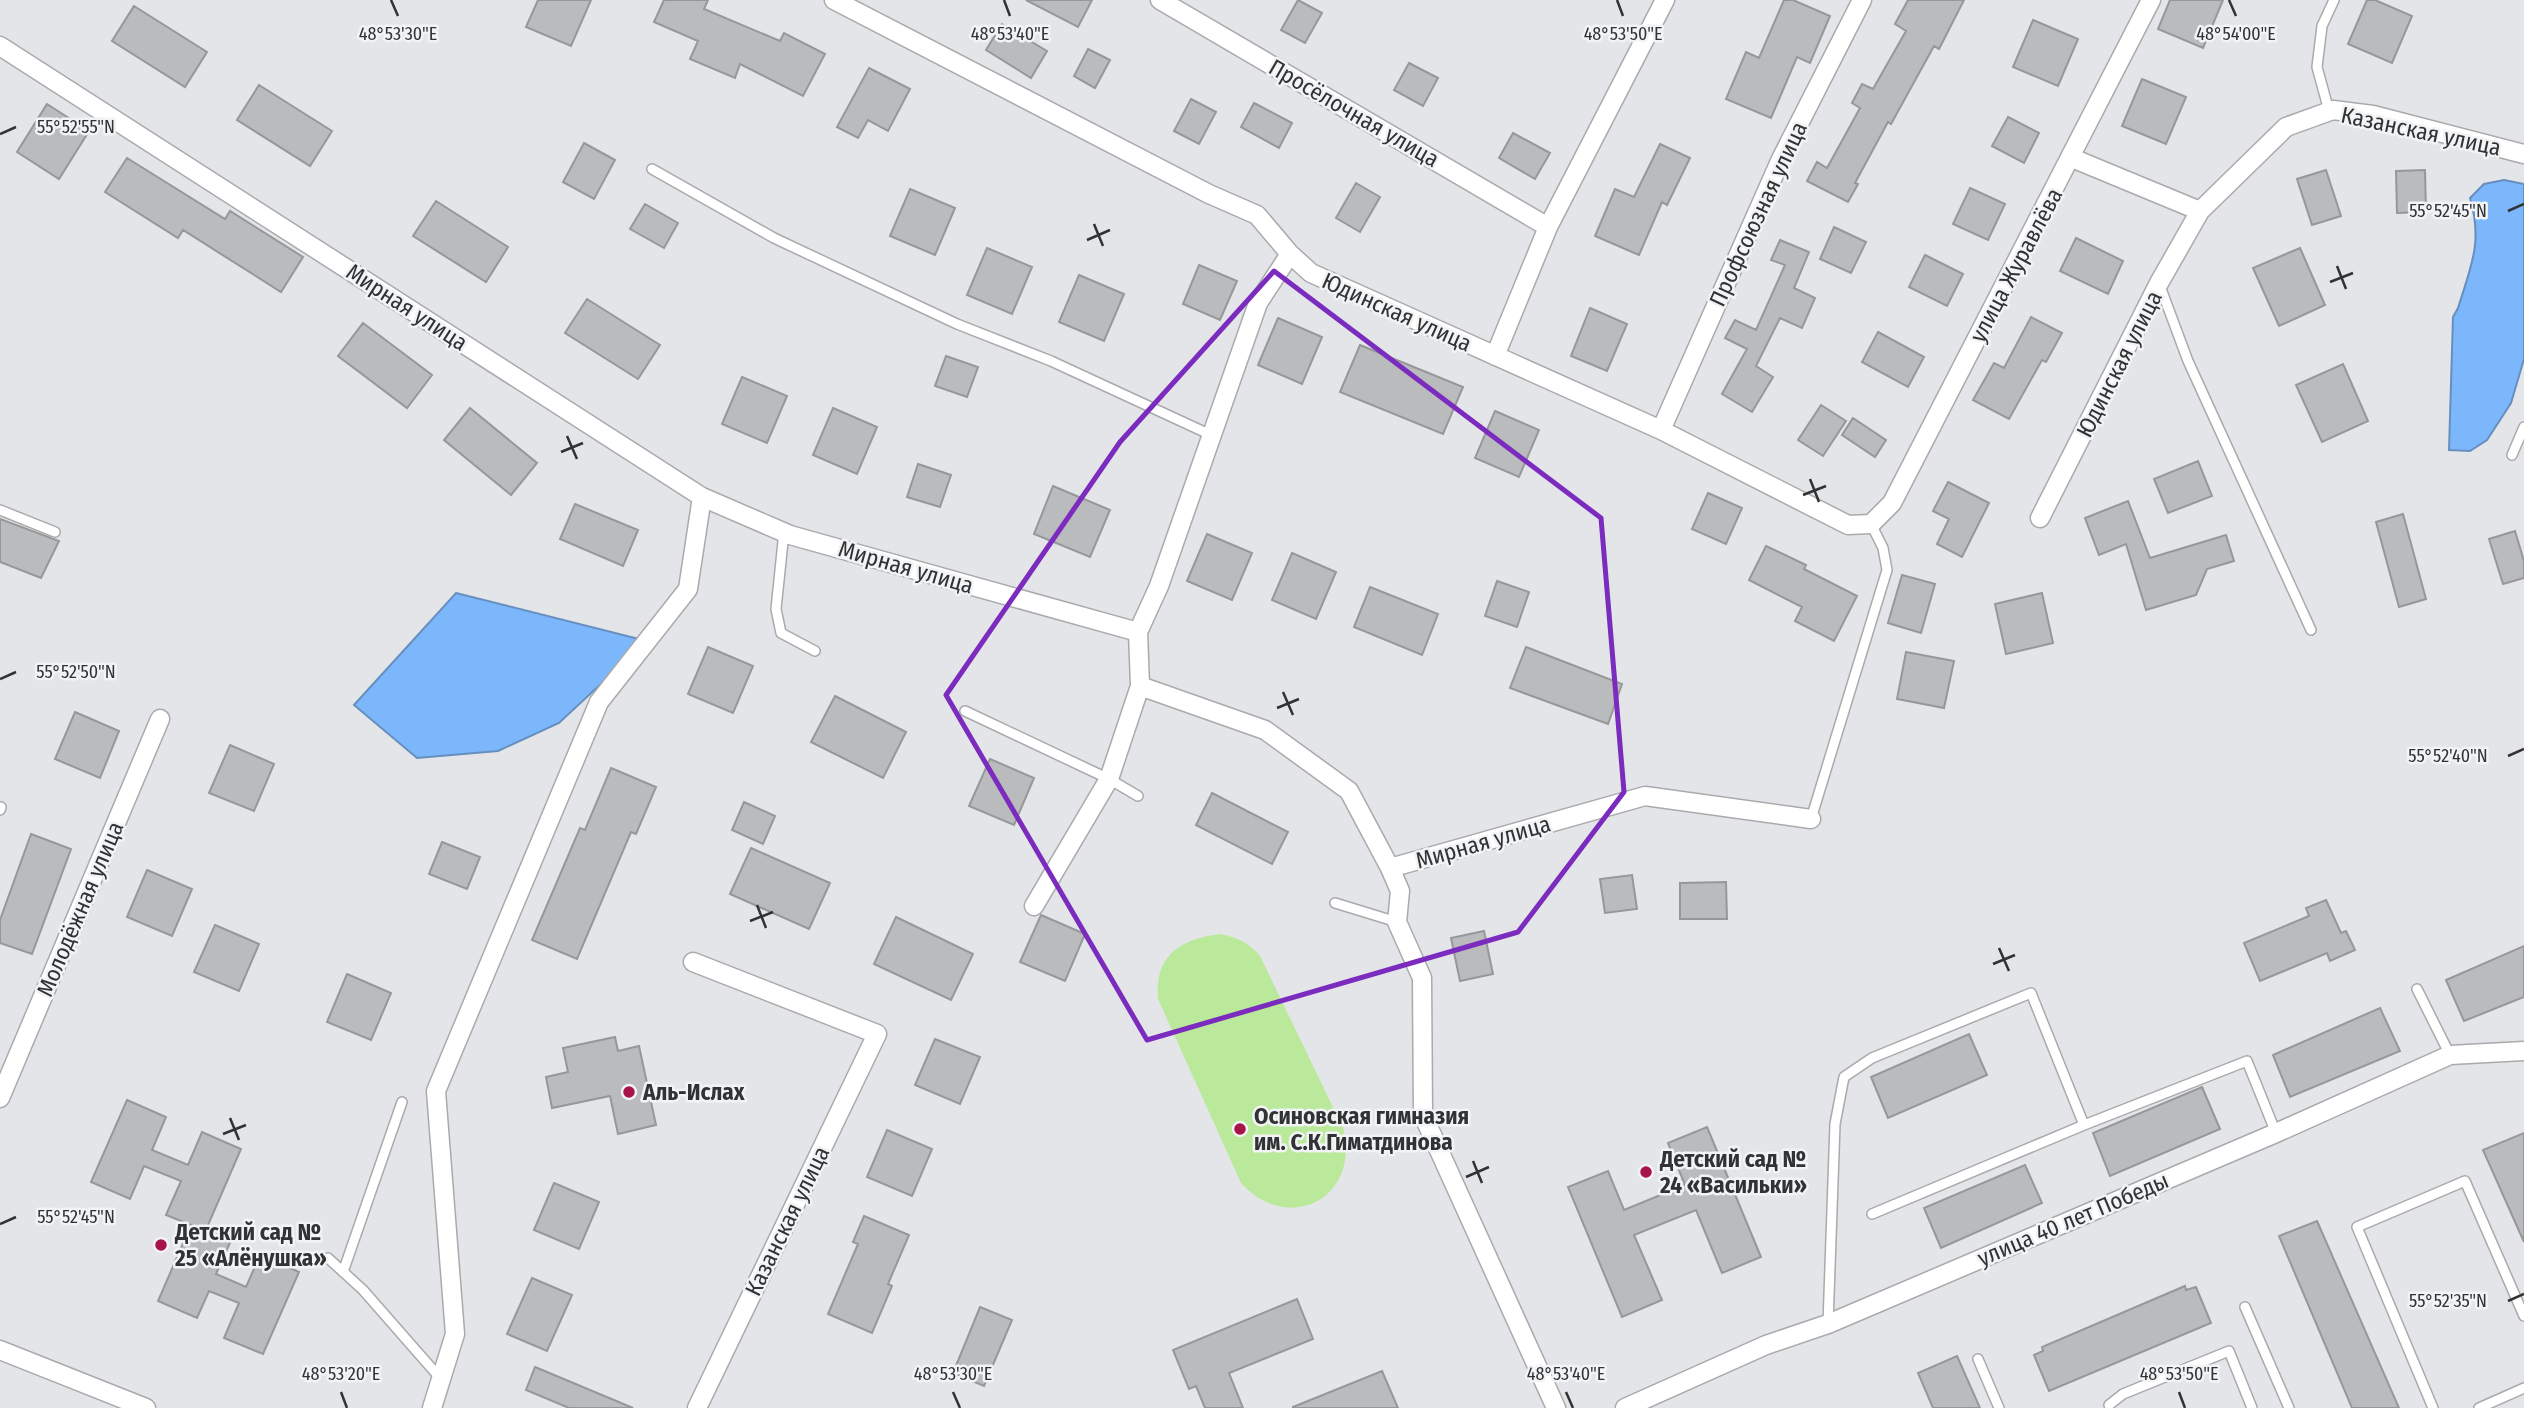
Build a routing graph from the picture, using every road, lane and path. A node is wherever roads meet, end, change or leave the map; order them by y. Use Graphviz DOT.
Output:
graph roads {
  1 [pos="834,0"];
  2 [pos="1160,0"];
  3 [pos="1643,0"];
  4 [pos="1862,0"];
  5 [pos="2151,0"];
  6 [pos="2334,0"];
  7 [pos="1662,5"];
  8 [pos="0,46"];
  9 [pos="2329,111"];
  10 [pos="2524,154"];
  11 [pos="2071,158"];
  12 [pos="652,169"];
  13 [pos="2200,211"];
  14 [pos="1548,227"];
  15 [pos="1290,254"];
  16 [pos="2159,284"];
  17 [pos="1495,356"];
  18 [pos="2524,427"];
  19 [pos="1661,430"];
  20 [pos="1211,435"];
  21 [pos="2512,455"];
  22 [pos="702,497"];
  23 [pos="0,510"];
  24 [pos="2040,518"];
  25 [pos="1871,524"];
  26 [pos="55,532"];
  27 [pos="785,532"];
  28 [pos="2311,630"];
  29 [pos="1138,632"];
  30 [pos="815,651"];
  31 [pos="1140,686"];
  32 [pos="965,711"];
  33 [pos="160,719"];
  34 [pos="1109,779"];
  35 [pos="1138,796"];
  36 [pos="1811,819"];
  37 [pos="1390,868"];
  38 [pos="1335,903"];
  39 [pos="1034,906"];
  40 [pos="1397,922"];
  41 [pos="693,962"];
  42 [pos="2417,989"];
  43 [pos="2524,1051"];
  44 [pos="2450,1055"];
  45 [pos="0,1098"];
  46 [pos="402,1102"];
  47 [pos="2084,1125"];
  48 [pos="2276,1133"];
  49 [pos="1872,1214"];
  50 [pos="328,1258"];
  51 [pos="343,1272"];
  52 [pos="2245,1307"];
  53 [pos="2524,1316"];
  54 [pos="1828,1324"];
  55 [pos="0,1350"];
  56 [pos="1978,1359"];
  57 [pos="441,1379"];
  58 [pos="2524,1388"];
  59 [pos="2106,1407"];
  60 [pos="146,1408"];
  61 [pos="432,1408"];
  62 [pos="697,1408"];
  63 [pos="1556,1408"];
  64 [pos="1625,1408"];
  65 [pos="1999,1408"];
  66 [pos="2252,1408"];
  67 [pos="2290,1408"];
  68 [pos="2433,1408"];
  69 [pos="2479,1408"];
  1 -- 15 [label="street, Юдинская улица"];
  2 -- 14 [label="street, Просёлочная улица"];
  3 -- 7 [label="street"];
  4 -- 19 [label="street, Профсоюзная улица"];
  5 -- 11 [label="street, улица Журавлёва"];
  6 -- 9 [label="lane"];
  7 -- 14 [label="street"];
  8 -- 22 [label="street, Мирная улица"];
  9 -- 10 [label="street, Казанская улица"];
  9 -- 13 [label="street, Казанская улица"];
  11 -- 13 [label="street"];
  11 -- 25 [label="street, улица Журавлёва"];
  12 -- 20 [label="lane"];
  13 -- 16 [label="street, Юдинская улица"];
  14 -- 17 [label="street"];
  15 -- 17 [label="street, Юдинская улица"];
  15 -- 20 [label="street"];
  16 -- 24 [label="street, Юдинская улица"];
  16 -- 28 [label="lane"];
  17 -- 19 [label="street, Юдинская улица"];
  18 -- 21 [label="lane"];
  19 -- 25 [label="street, Юдинская улица"];
  20 -- 29 [label="street"];
  22 -- 27 [label="street, Мирная улица"];
  22 -- 57 [label="street"];
  23 -- 26 [label="lane"];
  25 -- 36 [label="lane"];
  27 -- 29 [label="street, Мирная улица"];
  27 -- 30 [label="lane"];
  29 -- 31 [label="street"];
  31 -- 34 [label="street"];
  31 -- 37 [label="street, Мирная улица"];
  32 -- 34 [label="lane"];
  33 -- 45 [label="street, Молодёжная улица"];
  34 -- 35 [label="lane"];
  34 -- 39 [label="street"];
  36 -- 37 [label="street, Мирная улица"];
  37 -- 40 [label="street"];
  38 -- 40 [label="lane"];
  40 -- 63 [label="street"];
  41 -- 62 [label="street, Казанская улица"];
  42 -- 44 [label="lane"];
  43 -- 44 [label="street, улица 40 лет Победы"];
  44 -- 48 [label="street, улица 40 лет Победы"];
  46 -- 51 [label="lane"];
  47 -- 48 [label="lane"];
  47 -- 49 [label="lane"];
  47 -- 54 [label="lane"];
  48 -- 54 [label="street, улица 40 лет Победы"];
  50 -- 51 [label="lane"];
  51 -- 57 [label="lane"];
  52 -- 67 [label="lane"];
  53 -- 68 [label="lane"];
  54 -- 64 [label="street, улица 40 лет Победы"];
  55 -- 60 [label="street"];
  56 -- 65 [label="lane"];
  57 -- 61 [label="street"];
  58 -- 69 [label="lane"];
  59 -- 66 [label="lane"];
}
